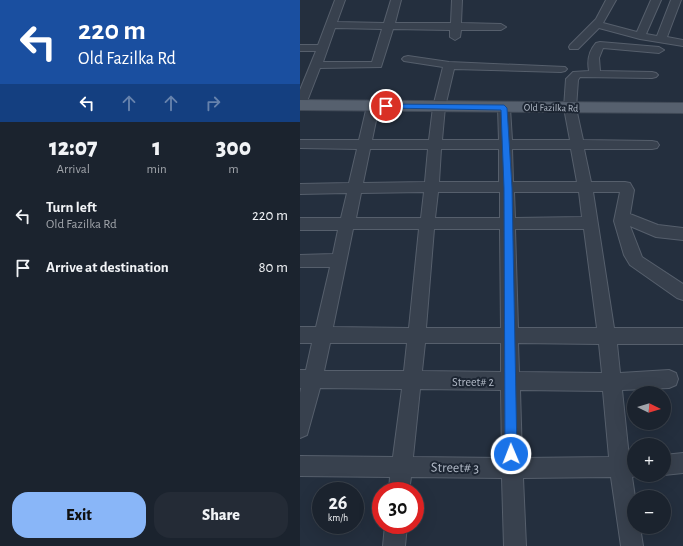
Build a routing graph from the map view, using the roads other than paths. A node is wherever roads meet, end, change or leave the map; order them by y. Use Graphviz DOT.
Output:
graph roads {
  1 [pos="340,0"];
  2 [pos="396,0"];
  3 [pos="457,0"];
  4 [pos="611,0"];
  5 [pos="656,0"];
  6 [pos="676,0"];
  7 [pos="331,25"];
  8 [pos="598,25"];
  9 [pos="388,27"];
  10 [pos="501,27"];
  11 [pos="455,32"];
  12 [pos="640,36"];
  13 [pos="683,43"];
  14 [pos="660,45"];
  15 [pos="574,47"];
  16 [pos="300,48"];
  17 [pos="323,48"];
  18 [pos="408,59"];
  19 [pos="316,65"];
  20 [pos="449,65"];
  21 [pos="561,69"];
  22 [pos="595,74"];
  23 [pos="652,75"];
  24 [pos="300,104"];
  25 [pos="373,106"];
  26 [pos="439,107"];
  27 [pos="504,108"];
  28 [pos="570,108"];
  29 [pos="683,108"];
  30 [pos="577,143"];
  31 [pos="300,144"];
  32 [pos="365,144"];
  33 [pos="436,144"];
  34 [pos="506,145"];
  35 [pos="652,145"];
  36 [pos="431,187"];
  37 [pos="508,188"];
  38 [pos="585,188"];
  39 [pos="300,189"];
  40 [pos="355,189"];
  41 [pos="621,216"];
  42 [pos="427,223"];
  43 [pos="508,223"];
  44 [pos="590,223"];
  45 [pos="300,224"];
  46 [pos="346,224"];
  47 [pos="683,234"];
  48 [pos="300,260"];
  49 [pos="338,260"];
  50 [pos="683,292"];
  51 [pos="300,335"];
  52 [pos="323,335"];
  53 [pos="509,335"];
  54 [pos="416,336"];
  55 [pos="607,336"];
  56 [pos="683,336"];
  57 [pos="307,379"];
  58 [pos="669,379"];
  59 [pos="412,381"];
  60 [pos="510,382"];
  61 [pos="611,382"];
  62 [pos="300,428"];
  63 [pos="683,463"];
  64 [pos="671,464"];
  65 [pos="300,466"];
  66 [pos="401,467"];
  67 [pos="627,467"];
  68 [pos="511,468"];
  69 [pos="400,482"];
  70 [pos="628,482"];
  71 [pos="395,534"];
  72 [pos="394,546"];
  73 [pos="514,546"];
  74 [pos="632,546"];
  1 -- 7 [label="street"];
  2 -- 9 [label="street"];
  3 -- 11 [label="street"];
  4 -- 8 [label="street"];
  5 -- 12 [label="street"];
  6 -- 14 [label="street"];
  7 -- 9 [label="street"];
  7 -- 17 [label="street"];
  8 -- 12 [label="street"];
  8 -- 15 [label="street"];
  9 -- 11 [label="street"];
  9 -- 19 [label="street"];
  10 -- 11 [label="street"];
  12 -- 14 [label="street"];
  13 -- 14 [label="street"];
  14 -- 22 [label="street"];
  16 -- 17 [label="street"];
  17 -- 19 [label="street"];
  18 -- 20 [label="street"];
  19 -- 24 [label="street"];
  20 -- 21 [label="street"];
  20 -- 26 [label="street"];
  22 -- 23 [label="street"];
  22 -- 28 [label="street"];
  24 -- 25 [label="main road, Old Fazilka Rd"];
  25 -- 26 [label="main road, Old Fazilka Rd"];
  25 -- 32 [label="street"];
  26 -- 27 [label="main road, Old Fazilka Rd"];
  26 -- 33 [label="street"];
  27 -- 28 [label="main road, Old Fazilka Rd"];
  27 -- 34 [label="street"];
  28 -- 29 [label="main road, Old Fazilka Rd"];
  28 -- 30 [label="street"];
  30 -- 34 [label="street"];
  30 -- 35 [label="street"];
  30 -- 38 [label="street"];
  31 -- 32 [label="street"];
  32 -- 33 [label="street"];
  32 -- 40 [label="street"];
  33 -- 34 [label="street"];
  33 -- 36 [label="street"];
  34 -- 37 [label="street"];
  36 -- 37 [label="street"];
  36 -- 40 [label="street"];
  36 -- 42 [label="street"];
  37 -- 38 [label="street"];
  37 -- 43 [label="street"];
  38 -- 41 [label="street"];
  38 -- 44 [label="street"];
  39 -- 40 [label="street"];
  40 -- 46 [label="street"];
  41 -- 47 [label="street"];
  41 -- 50 [label="street"];
  42 -- 43 [label="street"];
  42 -- 46 [label="street"];
  42 -- 54 [label="street"];
  43 -- 44 [label="street"];
  43 -- 53 [label="street"];
  44 -- 55 [label="street"];
  45 -- 46 [label="street"];
  46 -- 49 [label="street"];
  48 -- 49 [label="street"];
  49 -- 52 [label="street"];
  51 -- 52 [label="street"];
  52 -- 54 [label="street"];
  52 -- 57 [label="street"];
  53 -- 54 [label="street"];
  53 -- 55 [label="street"];
  53 -- 60 [label="street"];
  54 -- 59 [label="street"];
  55 -- 56 [label="street"];
  55 -- 61 [label="street"];
  57 -- 59 [label="street, Street# 2"];
  57 -- 62 [label="street"];
  58 -- 61 [label="street, Street# 2"];
  59 -- 60 [label="street, Street# 2"];
  59 -- 66 [label="street"];
  60 -- 61 [label="street, Street# 2"];
  60 -- 68 [label="street"];
  61 -- 67 [label="street"];
  63 -- 64 [label="street"];
  65 -- 66 [label="street, Street# 3"];
  66 -- 68 [label="street, Street# 3"];
  66 -- 69 [label="street"];
  67 -- 68 [label="street, Street# 3"];
  68 -- 73 [label="street"];
  70 -- 74 [label="street"];
  71 -- 72 [label="street"];
}
